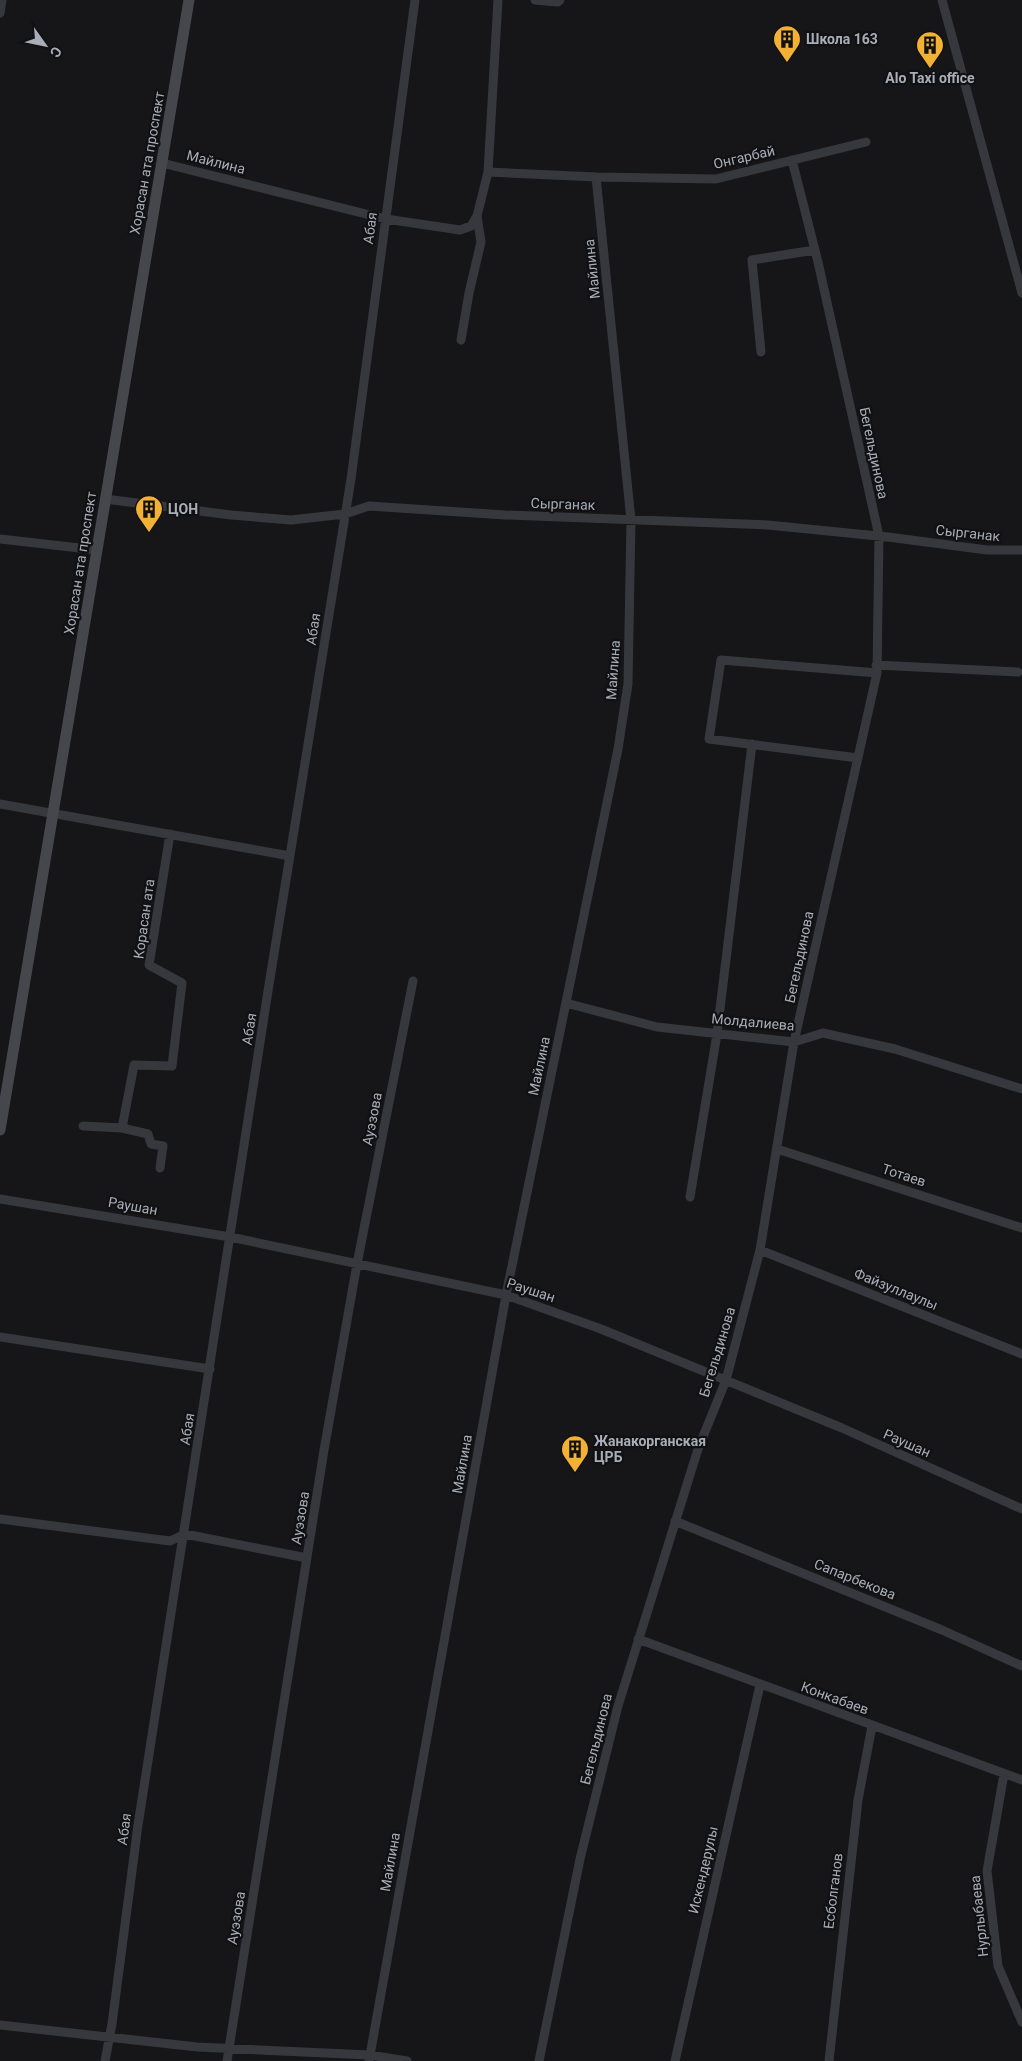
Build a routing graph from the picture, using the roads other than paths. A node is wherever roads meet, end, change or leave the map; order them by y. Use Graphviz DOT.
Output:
graph roads {
  1 [pos="2,0"];
  2 [pos="189,0"];
  3 [pos="415,0"];
  4 [pos="498,0"];
  5 [pos="535,0"];
  6 [pos="560,0"];
  7 [pos="942,0"];
  8 [pos="0,13"];
  9 [pos="866,142"];
  10 [pos="792,160"];
  11 [pos="162,162"];
  12 [pos="488,172"];
  13 [pos="596,177"];
  14 [pos="478,216"];
  15 [pos="386,219"];
  16 [pos="815,250"];
  17 [pos="1022,293"];
  18 [pos="461,340"];
  19 [pos="761,352"];
  20 [pos="106,499"];
  21 [pos="345,514"];
  22 [pos="631,520"];
  23 [pos="879,536"];
  24 [pos="0,539"];
  25 [pos="97,550"];
  26 [pos="1022,550"];
  27 [pos="876,669"];
  28 [pos="1018,672"];
  29 [pos="752,744"];
  30 [pos="858,758"];
  31 [pos="0,804"];
  32 [pos="53,814"];
  33 [pos="170,834"];
  34 [pos="290,856"];
  35 [pos="413,981"];
  36 [pos="566,1003"];
  37 [pos="717,1034"];
  38 [pos="794,1042"];
  39 [pos="1022,1089"];
  40 [pos="83,1126"];
  41 [pos="122,1128"];
  42 [pos="0,1130"];
  43 [pos="776,1149"];
  44 [pos="160,1168"];
  45 [pos="690,1197"];
  46 [pos="0,1199"];
  47 [pos="1022,1228"];
  48 [pos="230,1237"];
  49 [pos="760,1250"];
  50 [pos="357,1264"];
  51 [pos="506,1295"];
  52 [pos="0,1337"];
  53 [pos="1022,1354"];
  54 [pos="210,1369"];
  55 [pos="726,1380"];
  56 [pos="1022,1509"];
  57 [pos="0,1519"];
  58 [pos="676,1521"];
  59 [pos="184,1534"];
  60 [pos="308,1558"];
  61 [pos="638,1639"];
  62 [pos="1022,1666"];
  63 [pos="760,1685"];
  64 [pos="872,1726"];
  65 [pos="1004,1774"];
  66 [pos="1022,1780"];
  67 [pos="1022,2022"];
  68 [pos="0,2025"];
  69 [pos="109,2037"];
  70 [pos="229,2049"];
  71 [pos="370,2058"];
  72 [pos="105,2061"];
  73 [pos="228,2061"];
  74 [pos="407,2061"];
  75 [pos="539,2061"];
  76 [pos="675,2061"];
  77 [pos="829,2061"];
  1 -- 8 [label="street"];
  2 -- 11 [label="main road, Хорасан ата проспект"];
  3 -- 15 [label="street, Абая"];
  4 -- 12 [label="street"];
  5 -- 6 [label="street"];
  7 -- 17 [label="street"];
  9 -- 10 [label="street, Онгарбай"];
  10 -- 13 [label="street, Онгарбай"];
  10 -- 16 [label="street, Бегельдинова"];
  11 -- 15 [label="street, Майлина"];
  11 -- 20 [label="main road, Хорасан ата проспект"];
  12 -- 13 [label="street"];
  12 -- 14 [label="street"];
  13 -- 22 [label="street, Майлина"];
  14 -- 15 [label="street, Майлина"];
  14 -- 18 [label="street"];
  15 -- 21 [label="street, Абая"];
  16 -- 19 [label="street"];
  16 -- 23 [label="street, Бегельдинова"];
  20 -- 21 [label="street, Сырганак"];
  20 -- 25 [label="main road, Хорасан ата проспект"];
  21 -- 22 [label="street, Сырганак"];
  21 -- 34 [label="street, Абая"];
  22 -- 23 [label="street, Сырганак"];
  22 -- 36 [label="street, Майлина"];
  23 -- 26 [label="street, Сырганак"];
  23 -- 27 [label="street, Бегельдинова"];
  24 -- 25 [label="street"];
  25 -- 32 [label="main road, Хорасан ата проспект"];
  27 -- 28 [label="street"];
  27 -- 29 [label="street"];
  27 -- 30 [label="street, Бегельдинова"];
  29 -- 30 [label="street"];
  29 -- 37 [label="street"];
  30 -- 38 [label="street, Бегельдинова"];
  31 -- 32 [label="street"];
  32 -- 33 [label="street"];
  32 -- 42 [label="main road, Хорасан ата проспект"];
  33 -- 34 [label="street"];
  33 -- 41 [label="street, Корасан ата"];
  34 -- 48 [label="street, Абая"];
  35 -- 50 [label="street, Ауэзова"];
  36 -- 37 [label="street, Молдалиева"];
  36 -- 51 [label="street, Майлина"];
  37 -- 38 [label="street, Молдалиева"];
  37 -- 45 [label="street"];
  38 -- 39 [label="street, Молдалиева"];
  38 -- 43 [label="street, Бегельдинова"];
  40 -- 41 [label="street"];
  41 -- 44 [label="street"];
  43 -- 47 [label="street, Тотаев"];
  43 -- 49 [label="street, Бегельдинова"];
  46 -- 48 [label="street, Раушан"];
  48 -- 50 [label="street, Раушан"];
  48 -- 54 [label="street, Абая"];
  49 -- 53 [label="street, Файзуллаулы"];
  49 -- 55 [label="street, Бегельдинова"];
  50 -- 51 [label="street, Раушан"];
  50 -- 60 [label="street, Ауэзова"];
  51 -- 55 [label="street, Раушан"];
  51 -- 71 [label="street, Майлина"];
  52 -- 54 [label="street"];
  54 -- 59 [label="street, Абая"];
  55 -- 56 [label="street, Раушан"];
  55 -- 58 [label="street, Бегельдинова"];
  57 -- 59 [label="street"];
  58 -- 61 [label="street, Бегельдинова"];
  58 -- 62 [label="street, Сапарбекова"];
  59 -- 60 [label="street"];
  59 -- 69 [label="street, Абая"];
  60 -- 70 [label="street, Ауэзова"];
  61 -- 63 [label="street, Конкабаев"];
  61 -- 75 [label="street, Бегельдинова"];
  63 -- 64 [label="street, Конкабаев"];
  63 -- 76 [label="street, Искендерулы"];
  64 -- 65 [label="street, Конкабаев"];
  64 -- 77 [label="street, Есболганов"];
  65 -- 66 [label="street, Конкабаев"];
  65 -- 67 [label="street, Нурлыбаева"];
  68 -- 69 [label="street"];
  69 -- 70 [label="street"];
  69 -- 72 [label="street, Абая"];
  70 -- 71 [label="street"];
  70 -- 73 [label="street, Ауэзова"];
  71 -- 74 [label="street"];
}
